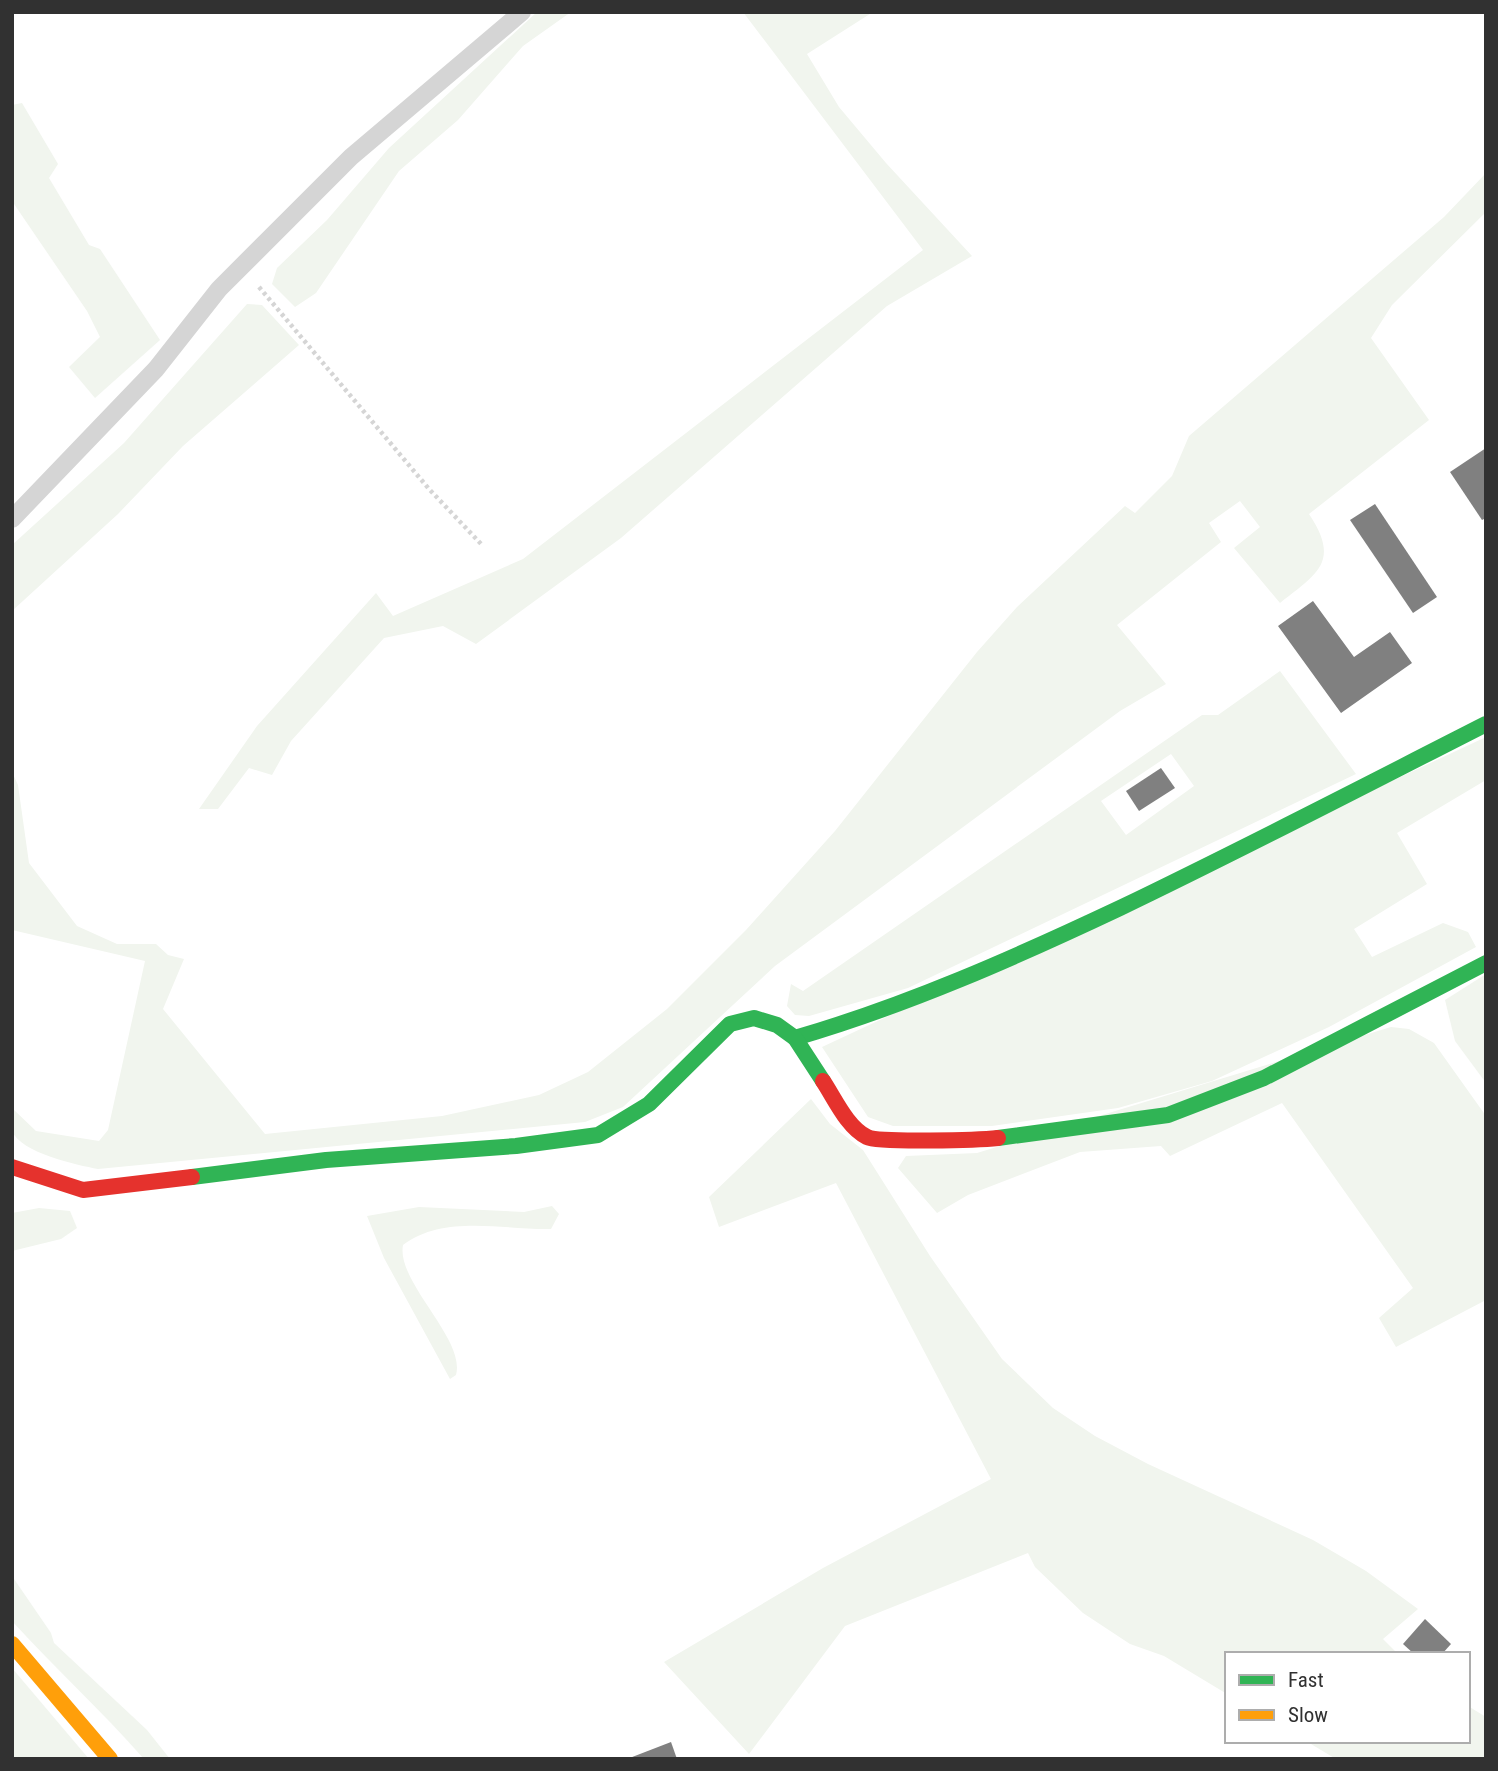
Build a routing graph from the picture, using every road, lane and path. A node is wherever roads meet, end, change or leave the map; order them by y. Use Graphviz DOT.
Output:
graph roads {
  1 [pos="522,12"];
  2 [pos="242,266"];
  3 [pos="12,519"];
  4 [pos="483,546"];
  5 [pos="1486,724"];
  6 [pos="1486,963"];
  7 [pos="795,1038"];
  8 [pos="12,1167"];
  9 [pos="12,1644"];
  10 [pos="110,1759"];
  1 -- 2 [label="lane"];
  2 -- 3 [label="lane"];
  2 -- 4 [label="path"];
  5 -- 7 [label="street"];
  6 -- 7 [label="street"];
  7 -- 8 [label="street"];
  9 -- 10 [label="street"];
}
